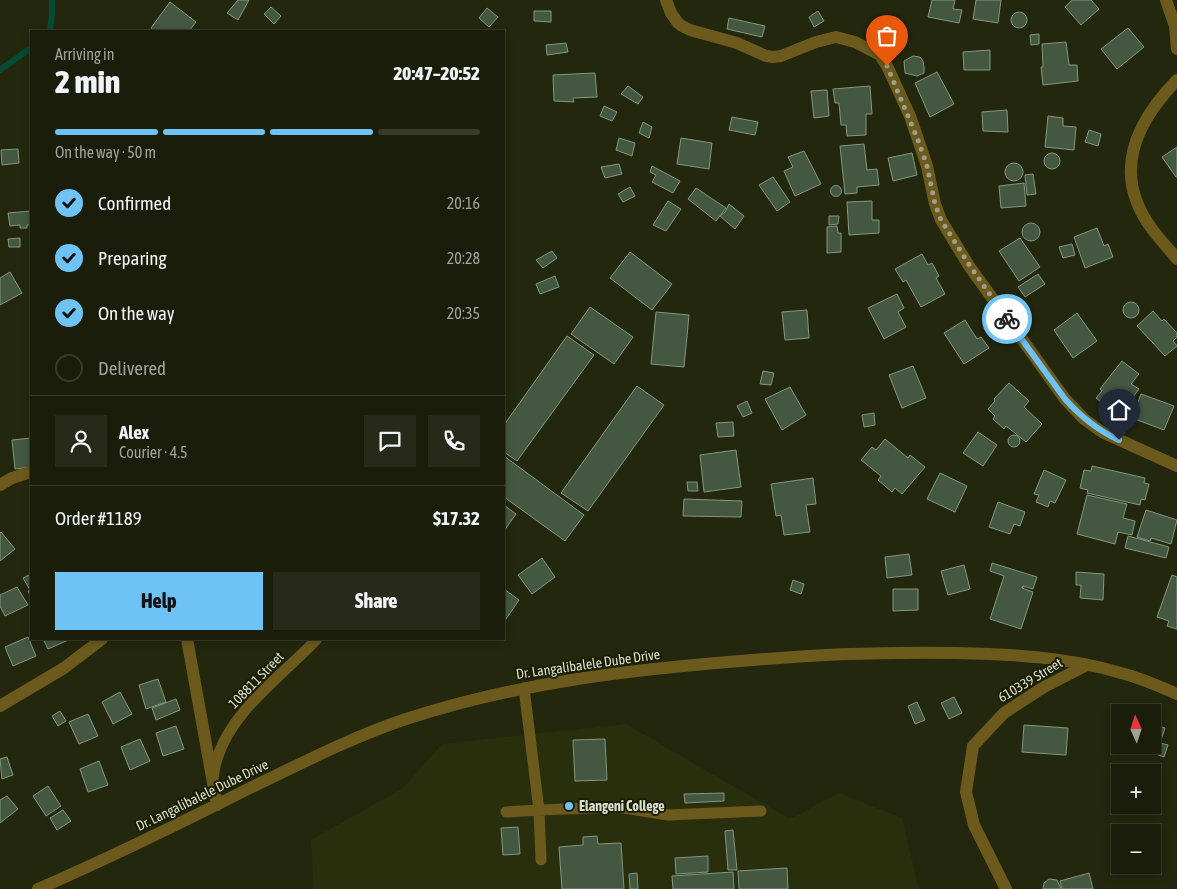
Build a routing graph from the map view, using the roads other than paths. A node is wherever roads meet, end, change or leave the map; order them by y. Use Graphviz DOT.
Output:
graph roads {
  1 [pos="666,0"];
  2 [pos="1166,0"];
  3 [pos="1177,49"];
  4 [pos="1177,80"];
  5 [pos="1177,259"];
  6 [pos="1177,466"];
  7 [pos="30,472"];
  8 [pos="0,485"];
  9 [pos="101,640"];
  10 [pos="188,640"];
  11 [pos="316,640"];
  12 [pos="1087,665"];
  13 [pos="524,688"];
  14 [pos="1177,694"];
  15 [pos="0,706"];
  16 [pos="217,805"];
  17 [pos="539,810"];
  18 [pos="761,811"];
  19 [pos="506,812"];
  20 [pos="541,860"];
  21 [pos="38,889"];
  22 [pos="1006,889"];
  1 -- 6 [label="street"];
  2 -- 3 [label="street"];
  4 -- 5 [label="street"];
  7 -- 8 [label="street"];
  9 -- 15 [label="street"];
  10 -- 16 [label="street"];
  11 -- 16 [label="lane, 108811 Street"];
  12 -- 13 [label="street, Dr. Langalibalele Dube Drive"];
  12 -- 14 [label="street, Dr. Langalibalele Dube Drive"];
  12 -- 22 [label="street, 610339 Street"];
  13 -- 16 [label="street, Dr. Langalibalele Dube Drive"];
  13 -- 17 [label="lane"];
  16 -- 21 [label="street, Dr. Langalibalele Dube Drive"];
  17 -- 18 [label="lane"];
  17 -- 19 [label="lane"];
  17 -- 20 [label="lane"];
}
